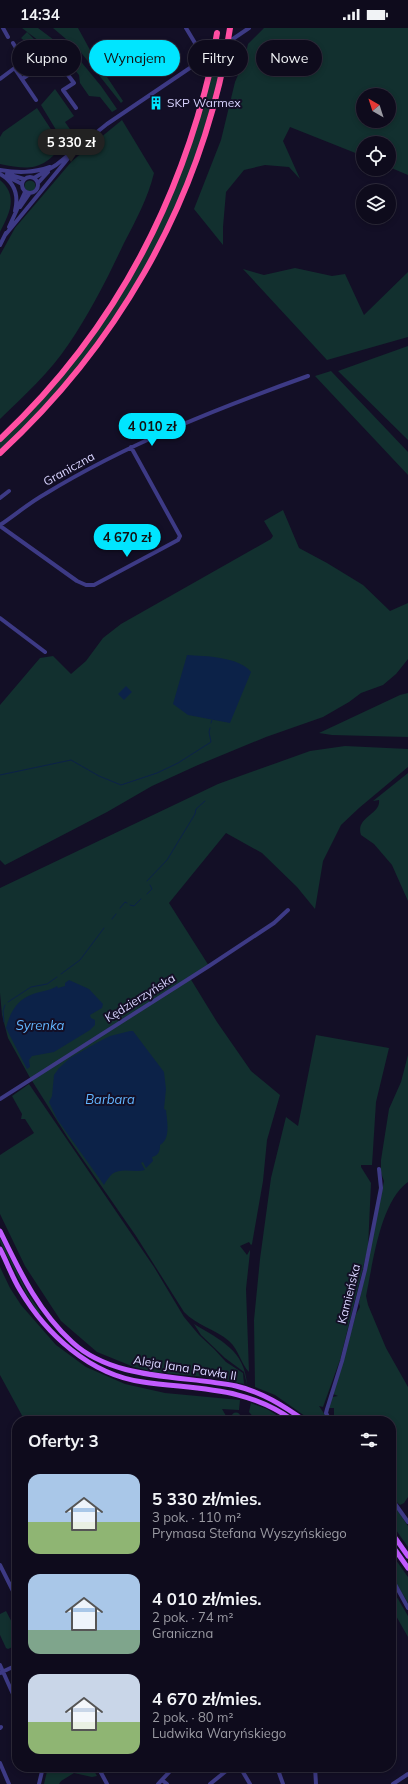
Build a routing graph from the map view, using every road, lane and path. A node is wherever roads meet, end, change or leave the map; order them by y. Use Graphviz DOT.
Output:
graph roads {
  1 [pos="3,28"];
  2 [pos="186,28"];
  3 [pos="230,28"];
  4 [pos="249,28"];
  5 [pos="218,31"];
  6 [pos="8,36"];
  7 [pos="193,40"];
  8 [pos="231,40"];
  9 [pos="188,69"];
  10 [pos="12,71"];
  11 [pos="20,76"];
  12 [pos="0,79"];
  13 [pos="22,79"];
  14 [pos="36,100"];
  15 [pos="76,108"];
  16 [pos="76,148"];
  17 [pos="56,165"];
  18 [pos="0,172"];
  19 [pos="34,178"];
  20 [pos="24,179"];
  21 [pos="38,183"];
  22 [pos="22,184"];
  23 [pos="27,193"];
  24 [pos="10,225"];
  25 [pos="6,234"];
  26 [pos="0,245"];
  27 [pos="308,376"];
  28 [pos="0,439"];
  29 [pos="131,447"];
  30 [pos="0,453"];
  31 [pos="9,491"];
  32 [pos="0,498"];
  33 [pos="0,526"];
  34 [pos="0,618"];
  35 [pos="45,652"];
  36 [pos="288,910"];
  37 [pos="0,1099"];
  38 [pos="380,1169"];
  39 [pos="0,1231"];
  40 [pos="0,1249"];
  41 [pos="287,1416"];
  42 [pos="298,1416"];
  43 [pos="328,1416"];
  44 [pos="396,1505"];
  45 [pos="408,1522"];
  46 [pos="396,1539"];
  47 [pos="396,1551"];
  48 [pos="408,1556"];
  49 [pos="0,1565"];
  50 [pos="408,1568"];
  51 [pos="10,1585"];
  52 [pos="396,1586"];
  53 [pos="12,1589"];
  54 [pos="408,1608"];
  55 [pos="0,1665"];
  56 [pos="12,1667"];
  57 [pos="1,1672"];
  58 [pos="12,1693"];
  59 [pos="0,1763"];
  60 [pos="42,1772"];
  61 [pos="101,1772"];
  62 [pos="169,1772"];
  63 [pos="225,1772"];
  64 [pos="243,1772"];
  65 [pos="279,1772"];
  66 [pos="315,1772"];
  67 [pos="408,1774"];
  68 [pos="162,1780"];
  69 [pos="212,1783"];
  70 [pos="10,1784"];
  71 [pos="39,1784"];
  72 [pos="107,1784"];
  73 [pos="158,1784"];
  74 [pos="167,1784"];
  75 [pos="250,1784"];
  76 [pos="283,1784"];
  77 [pos="316,1784"];
  78 [pos="393,1784"];
  1 -- 6 [label="street"];
  2 -- 7 [label="street"];
  3 -- 30 [label="highway, bridge"];
  4 -- 8 [label="street"];
  5 -- 28 [label="highway, bridge"];
  9 -- 16 [label="street"];
  10 -- 12 [label="street"];
  11 -- 13 [label="street"];
  13 -- 14 [label="street"];
  13 -- 15 [label="street"];
  16 -- 17 [label="street"];
  16 -- 25 [label="street"];
  17 -- 18 [label="street"];
  17 -- 19 [label="street"];
  17 -- 21 [label="street"];
  18 -- 20 [label="street"];
  18 -- 22 [label="street"];
  18 -- 24 [label="street"];
  19 -- 20 [label="street"];
  19 -- 21 [label="street"];
  20 -- 22 [label="street"];
  21 -- 23 [label="street"];
  22 -- 23 [label="street"];
  23 -- 24 [label="street"];
  24 -- 25 [label="street"];
  25 -- 26 [label="street"];
  27 -- 29 [label="street, Graniczna"];
  29 -- 33 [label="street, Graniczna"];
  29 -- 33 [label="street"];
  31 -- 32 [label="street"];
  34 -- 35 [label="street"];
  36 -- 37 [label="street, Kędzierzyńska"];
  38 -- 43 [label="street, Kamieńska"];
  39 -- 42 [label="main road, Aleja Jana Pawła II"];
  40 -- 41 [label="main road, Aleja Jana Pawła II"];
  44 -- 45 [label="street"];
  46 -- 48 [label="main road"];
  47 -- 50 [label="main road"];
  49 -- 51 [label="street"];
  51 -- 53 [label="street"];
  52 -- 54 [label="street"];
  55 -- 57 [label="street"];
  56 -- 57 [label="street"];
  57 -- 58 [label="street"];
  59 -- 70 [label="street"];
  60 -- 71 [label="street"];
  61 -- 72 [label="street"];
  62 -- 68 [label="street"];
  63 -- 69 [label="street"];
  64 -- 75 [label="street"];
  65 -- 76 [label="street"];
  66 -- 77 [label="street"];
  67 -- 78 [label="street"];
  68 -- 73 [label="street"];
  68 -- 74 [label="street"];
}
